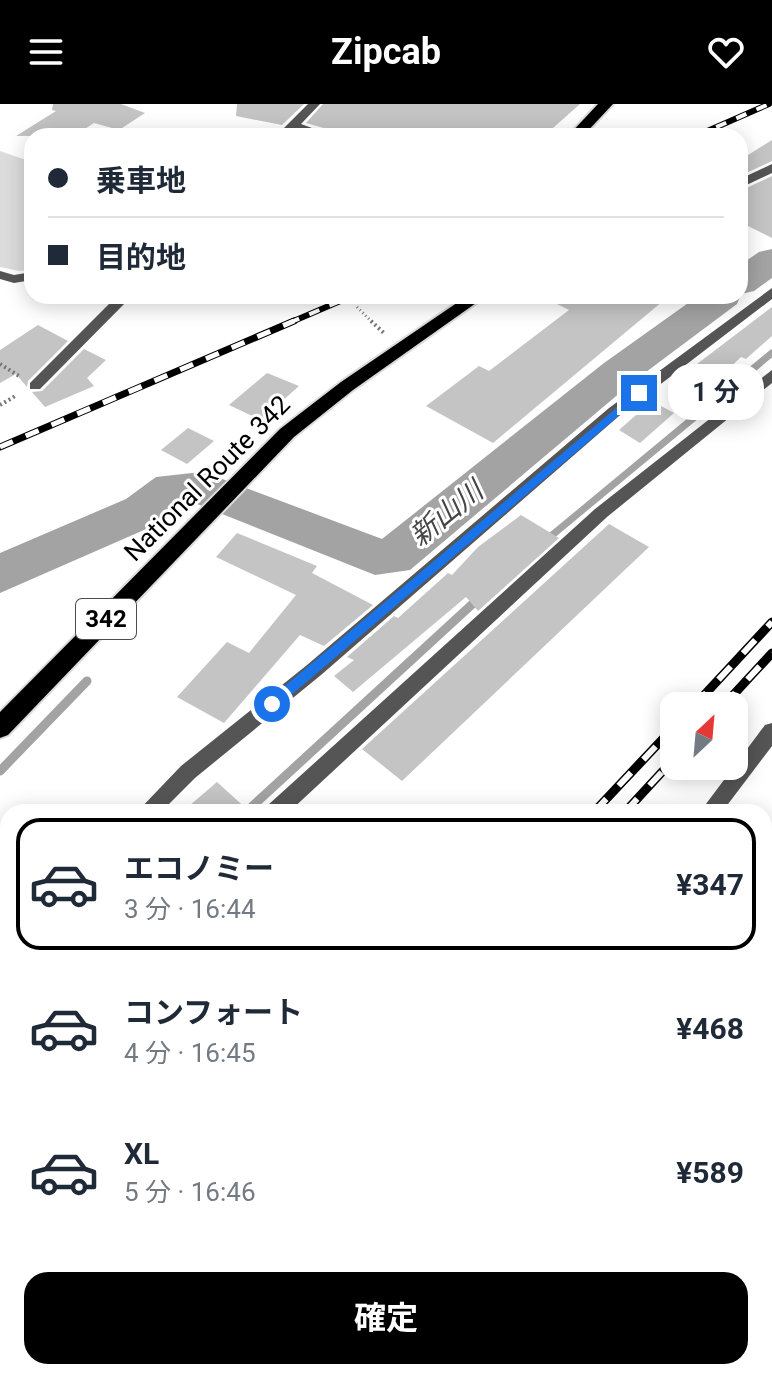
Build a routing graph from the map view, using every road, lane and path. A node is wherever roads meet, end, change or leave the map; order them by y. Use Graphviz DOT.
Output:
graph roads {
  1 [pos="314,104"];
  2 [pos="606,104"];
  3 [pos="292,125"];
  4 [pos="289,128"];
  5 [pos="302,128"];
  6 [pos="583,128"];
  7 [pos="772,168"];
  8 [pos="748,180"];
  9 [pos="0,275"];
  10 [pos="24,277"];
  11 [pos="772,292"];
  12 [pos="117,304"];
  13 [pos="466,304"];
  14 [pos="357,307"];
  15 [pos="381,363"];
  16 [pos="772,375"];
  17 [pos="35,386"];
  18 [pos="0,728"];
  19 [pos="772,731"];
  20 [pos="155,804"];
  21 [pos="284,804"];
  22 [pos="716,804"];
  1 -- 3 [label="street"];
  2 -- 6 [label="highway"];
  3 -- 4 [label="street"];
  3 -- 5 [label="street"];
  7 -- 8 [label="street"];
  9 -- 10 [label="street"];
  11 -- 20 [label="street"];
  12 -- 17 [label="street"];
  13 -- 15 [label="highway, National Route 342 / 342"];
  14 -- 15 [label="path"];
  15 -- 18 [label="highway, National Route 342 / 342"];
  16 -- 21 [label="street"];
  19 -- 22 [label="street"];
}
